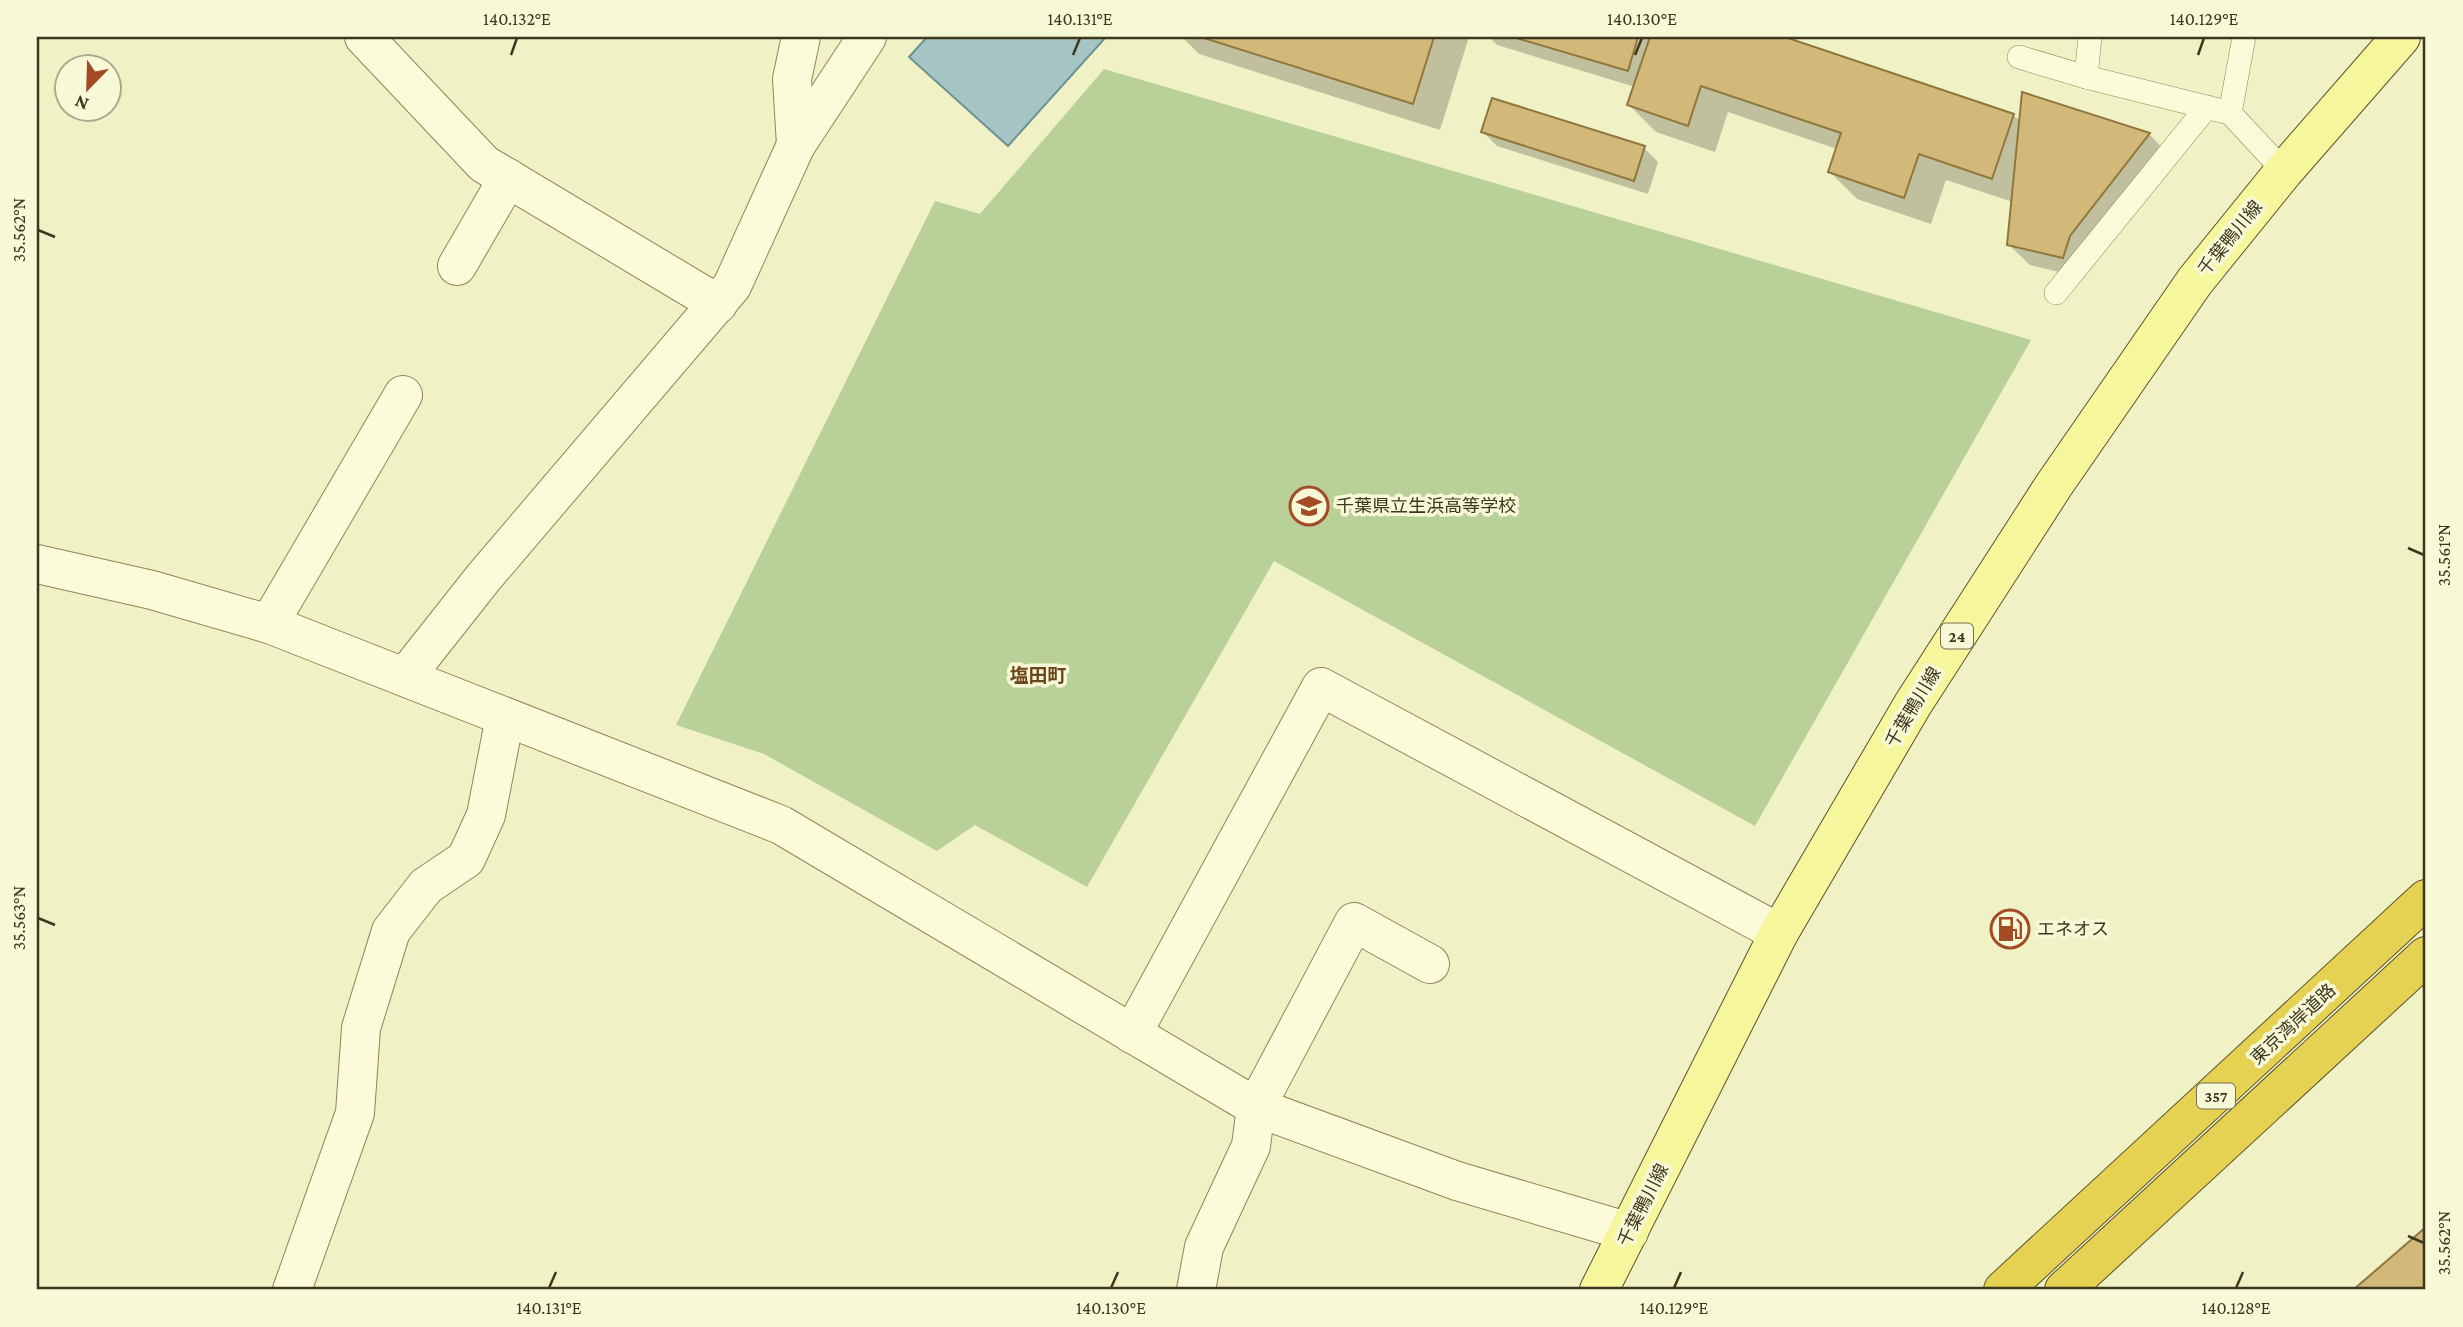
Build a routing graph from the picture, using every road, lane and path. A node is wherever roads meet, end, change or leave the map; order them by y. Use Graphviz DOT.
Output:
graph roads {
  1 [pos="364,37"];
  2 [pos="801,37"];
  3 [pos="867,37"];
  4 [pos="2090,37"];
  5 [pos="2244,37"];
  6 [pos="2401,37"];
  7 [pos="2019,57"];
  8 [pos="2086,77"];
  9 [pos="2207,107"];
  10 [pos="2230,113"];
  11 [pos="796,145"];
  12 [pos="2284,171"];
  13 [pos="508,178"];
  14 [pos="457,266"];
  15 [pos="2056,293"];
  16 [pos="718,304"];
  17 [pos="402,395"];
  18 [pos="37,564"];
  19 [pos="269,624"];
  20 [pos="405,677"];
  21 [pos="506,717"];
  22 [pos="2426,899"];
  23 [pos="1779,933"];
  24 [pos="2426,956"];
  25 [pos="1430,964"];
  26 [pos="1132,1034"];
  27 [pos="1256,1107"];
  28 [pos="1629,1232"];
  29 [pos="292,1290"];
  30 [pos="1195,1290"];
  31 [pos="1599,1290"];
  32 [pos="2003,1290"];
  33 [pos="2064,1290"];
  1 -- 13 [label="street"];
  2 -- 11 [label="street"];
  3 -- 11 [label="street"];
  4 -- 8 [label="lane"];
  5 -- 10 [label="lane"];
  6 -- 12 [label="main road, 千葉鴨川線 / 24"];
  7 -- 8 [label="lane"];
  8 -- 9 [label="lane"];
  9 -- 10 [label="lane"];
  9 -- 15 [label="lane"];
  10 -- 12 [label="lane"];
  11 -- 16 [label="street"];
  12 -- 23 [label="main road, 千葉鴨川線 / 24"];
  13 -- 14 [label="street"];
  13 -- 16 [label="street"];
  16 -- 20 [label="street"];
  17 -- 19 [label="street"];
  18 -- 19 [label="street"];
  19 -- 20 [label="street"];
  20 -- 21 [label="street"];
  21 -- 26 [label="street"];
  21 -- 29 [label="street"];
  22 -- 32 [label="highway, 東京湾岸道路 / 357"];
  23 -- 26 [label="street"];
  23 -- 28 [label="main road, 千葉鴨川線 / 24"];
  24 -- 33 [label="highway, 357"];
  25 -- 27 [label="street"];
  26 -- 27 [label="street"];
  27 -- 28 [label="street"];
  27 -- 30 [label="street"];
  28 -- 31 [label="main road, 千葉鴨川線 / 24"];
}
